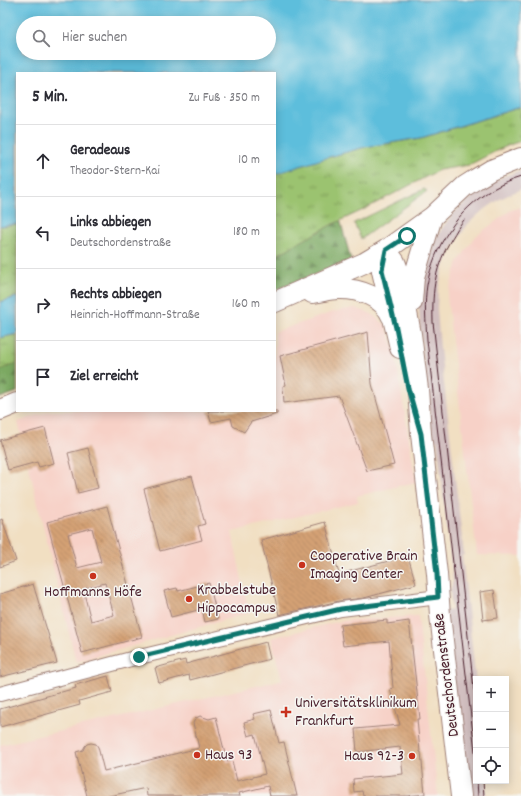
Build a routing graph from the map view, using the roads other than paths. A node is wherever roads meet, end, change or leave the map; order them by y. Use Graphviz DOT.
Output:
graph roads {
  1 [pos="521,158"];
  2 [pos="432,217"];
  3 [pos="386,250"];
  4 [pos="281,300"];
  5 [pos="403,331"];
  6 [pos="16,404"];
  7 [pos="0,410"];
  8 [pos="438,597"];
  9 [pos="0,694"];
  10 [pos="461,796"];
  1 -- 2 [label="main road"];
  2 -- 3 [label="main road"];
  2 -- 5 [label="main road"];
  3 -- 4 [label="main road"];
  3 -- 5 [label="main road, Deutschordenstraße"];
  4 -- 5 [label="main road"];
  5 -- 8 [label="main road, Deutschordenstraße"];
  6 -- 7 [label="main road"];
  8 -- 9 [label="street"];
  8 -- 10 [label="main road, Deutschordenstraße"];
}
